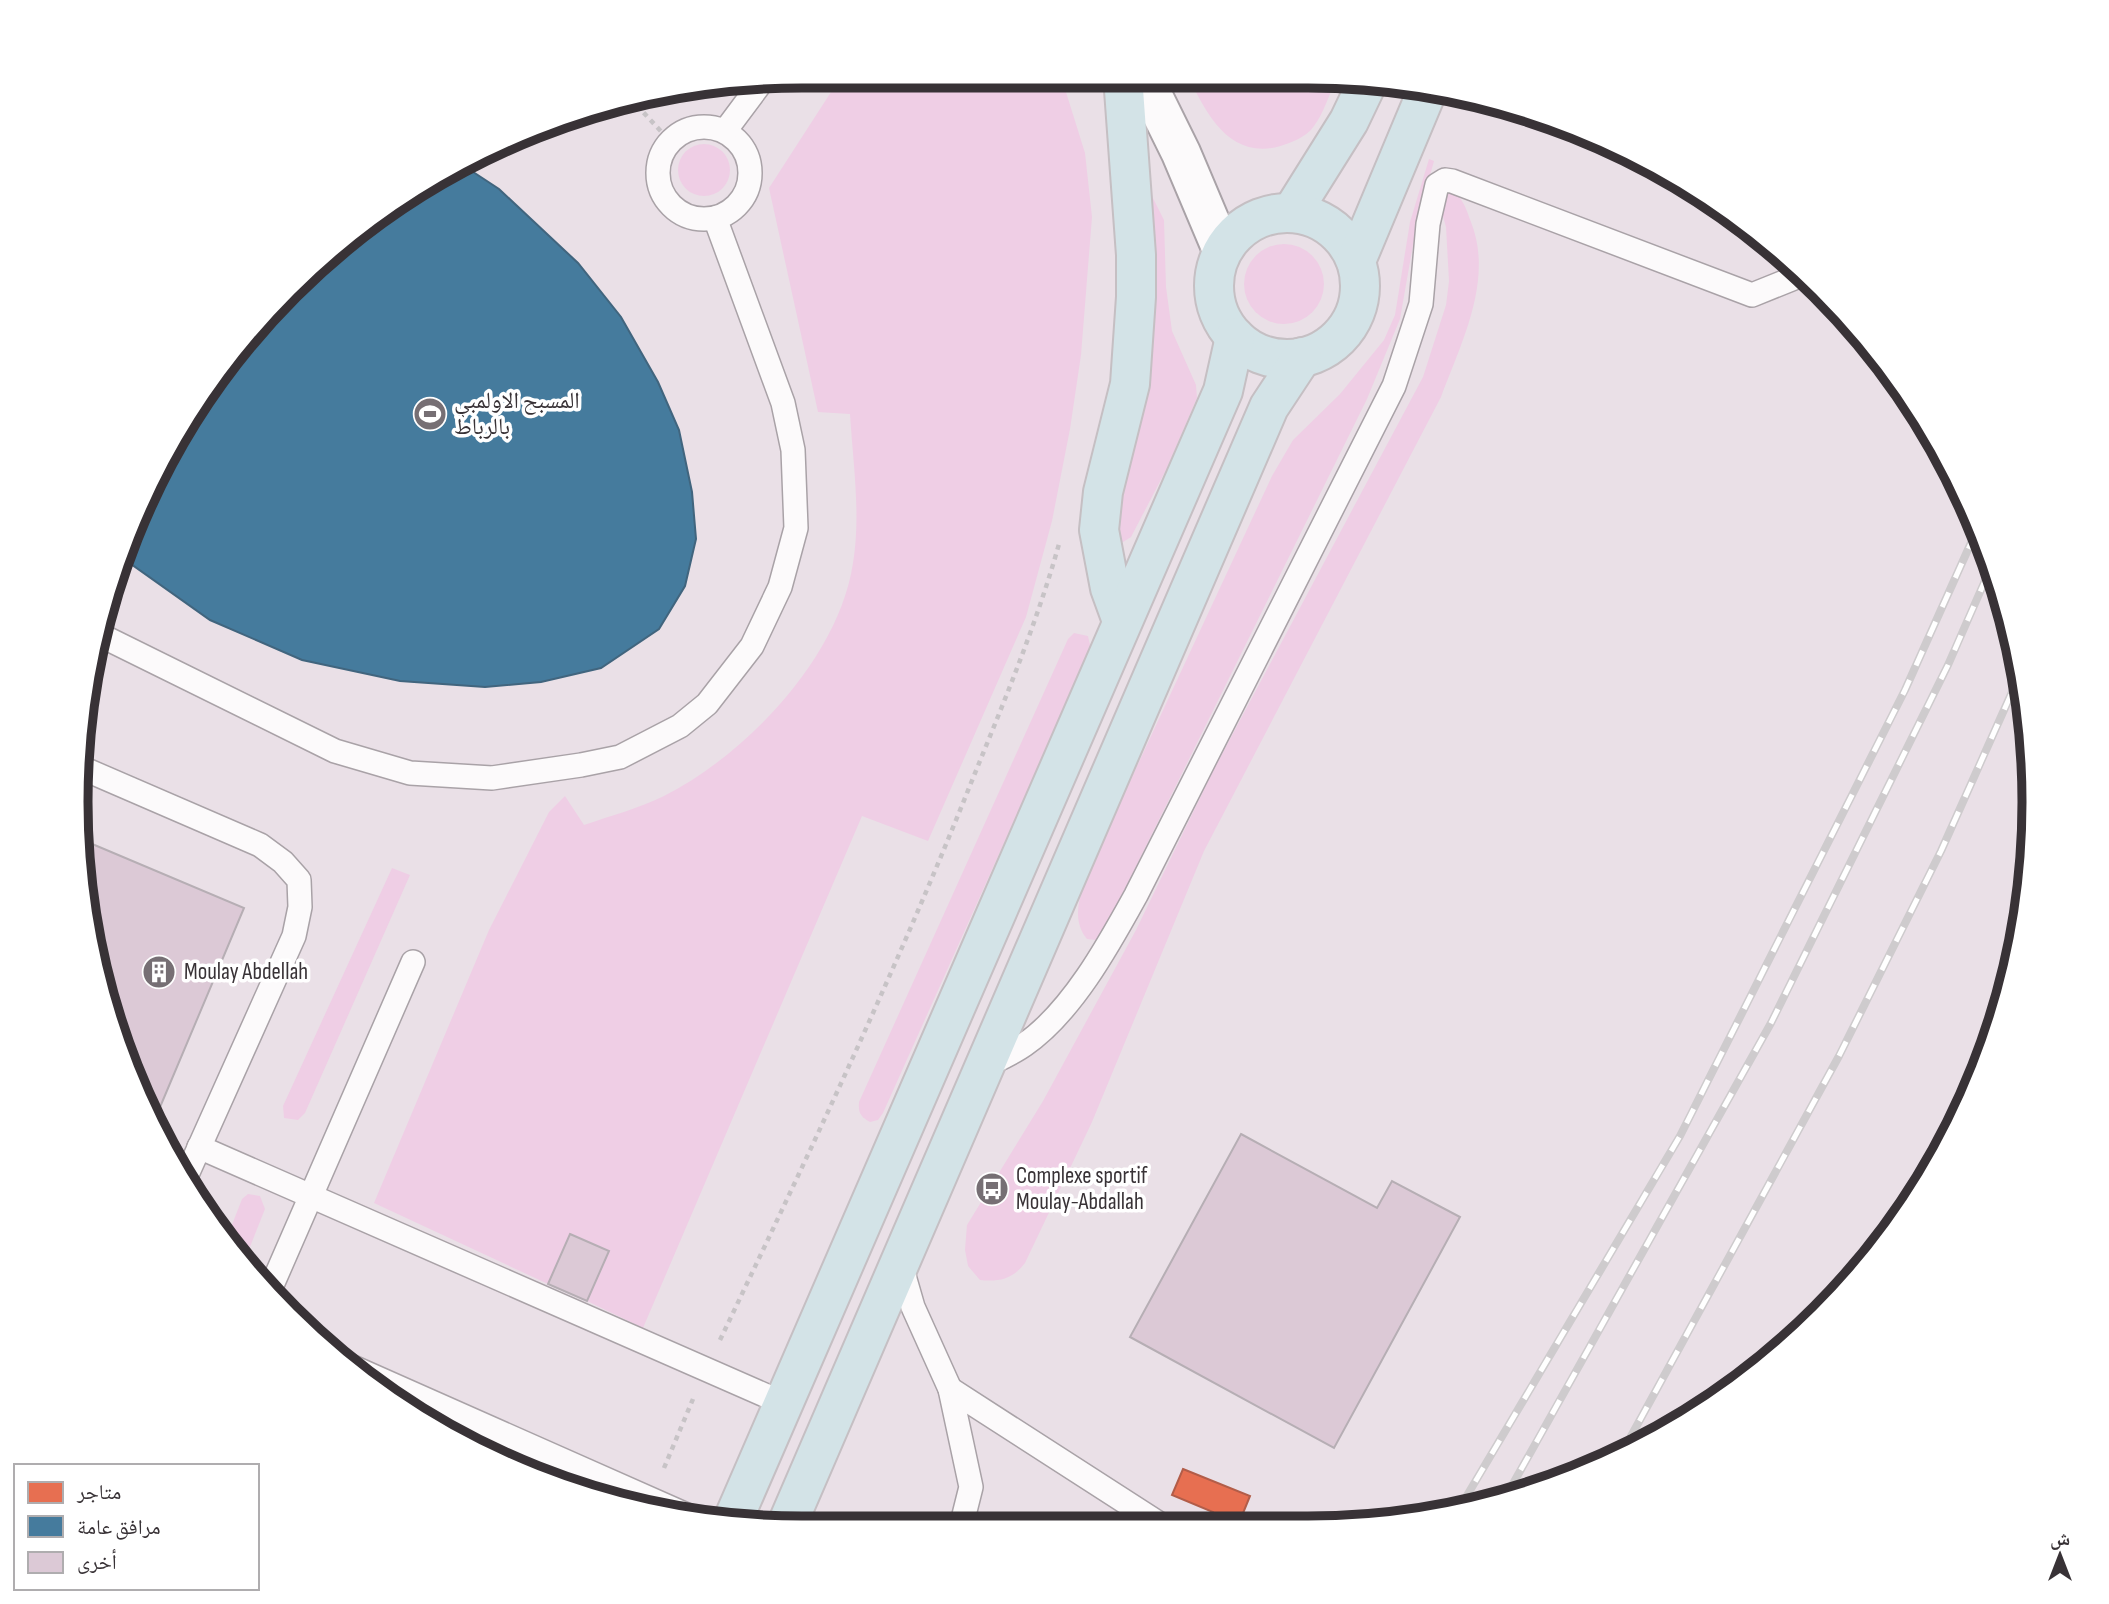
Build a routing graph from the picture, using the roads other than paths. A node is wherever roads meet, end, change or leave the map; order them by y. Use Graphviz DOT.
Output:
graph roads {
  1 [pos="1124,88"];
  2 [pos="1149,88"];
  3 [pos="756,89"];
  4 [pos="1363,90"];
  5 [pos="1424,98"];
  6 [pos="725,131"];
  7 [pos="1292,212"];
  8 [pos="715,218"];
  9 [pos="1222,250"];
  10 [pos="1356,261"];
  11 [pos="1792,279"];
  12 [pos="1235,337"];
  13 [pos="1302,357"];
  14 [pos="1122,621"];
  15 [pos="107,638"];
  16 [pos="89,771"];
  17 [pos="413,962"];
  18 [pos="984,1067"];
  19 [pos="199,1147"];
  20 [pos="189,1169"];
  21 [pos="310,1196"];
  22 [pos="900,1262"];
  23 [pos="274,1282"];
  24 [pos="383,1381"];
  25 [pos="950,1389"];
  26 [pos="785,1404"];
  27 [pos="656,1501"];
  28 [pos="736,1513"];
  29 [pos="791,1516"];
  30 [pos="964,1516"];
  31 [pos="1149,1516"];
  1 -- 14 [label="highway"];
  2 -- 9 [label="street"];
  3 -- 6 [label="lane"];
  4 -- 7 [label="highway"];
  5 -- 10 [label="highway"];
  6 -- 8 [label="lane"];
  6 -- 8 [label="lane"];
  7 -- 9 [label="highway"];
  7 -- 10 [label="highway"];
  8 -- 15 [label="lane"];
  9 -- 12 [label="highway"];
  10 -- 13 [label="highway"];
  11 -- 18 [label="lane"];
  12 -- 13 [label="highway"];
  12 -- 14 [label="highway"];
  13 -- 18 [label="highway"];
  14 -- 26 [label="highway"];
  16 -- 19 [label="lane"];
  17 -- 21 [label="lane"];
  18 -- 22 [label="highway"];
  19 -- 20 [label="lane"];
  19 -- 21 [label="lane"];
  21 -- 23 [label="lane"];
  21 -- 26 [label="lane"];
  22 -- 25 [label="lane"];
  22 -- 29 [label="highway"];
  24 -- 27 [label="lane"];
  25 -- 30 [label="lane"];
  25 -- 31 [label="lane"];
  26 -- 28 [label="highway"];
}
